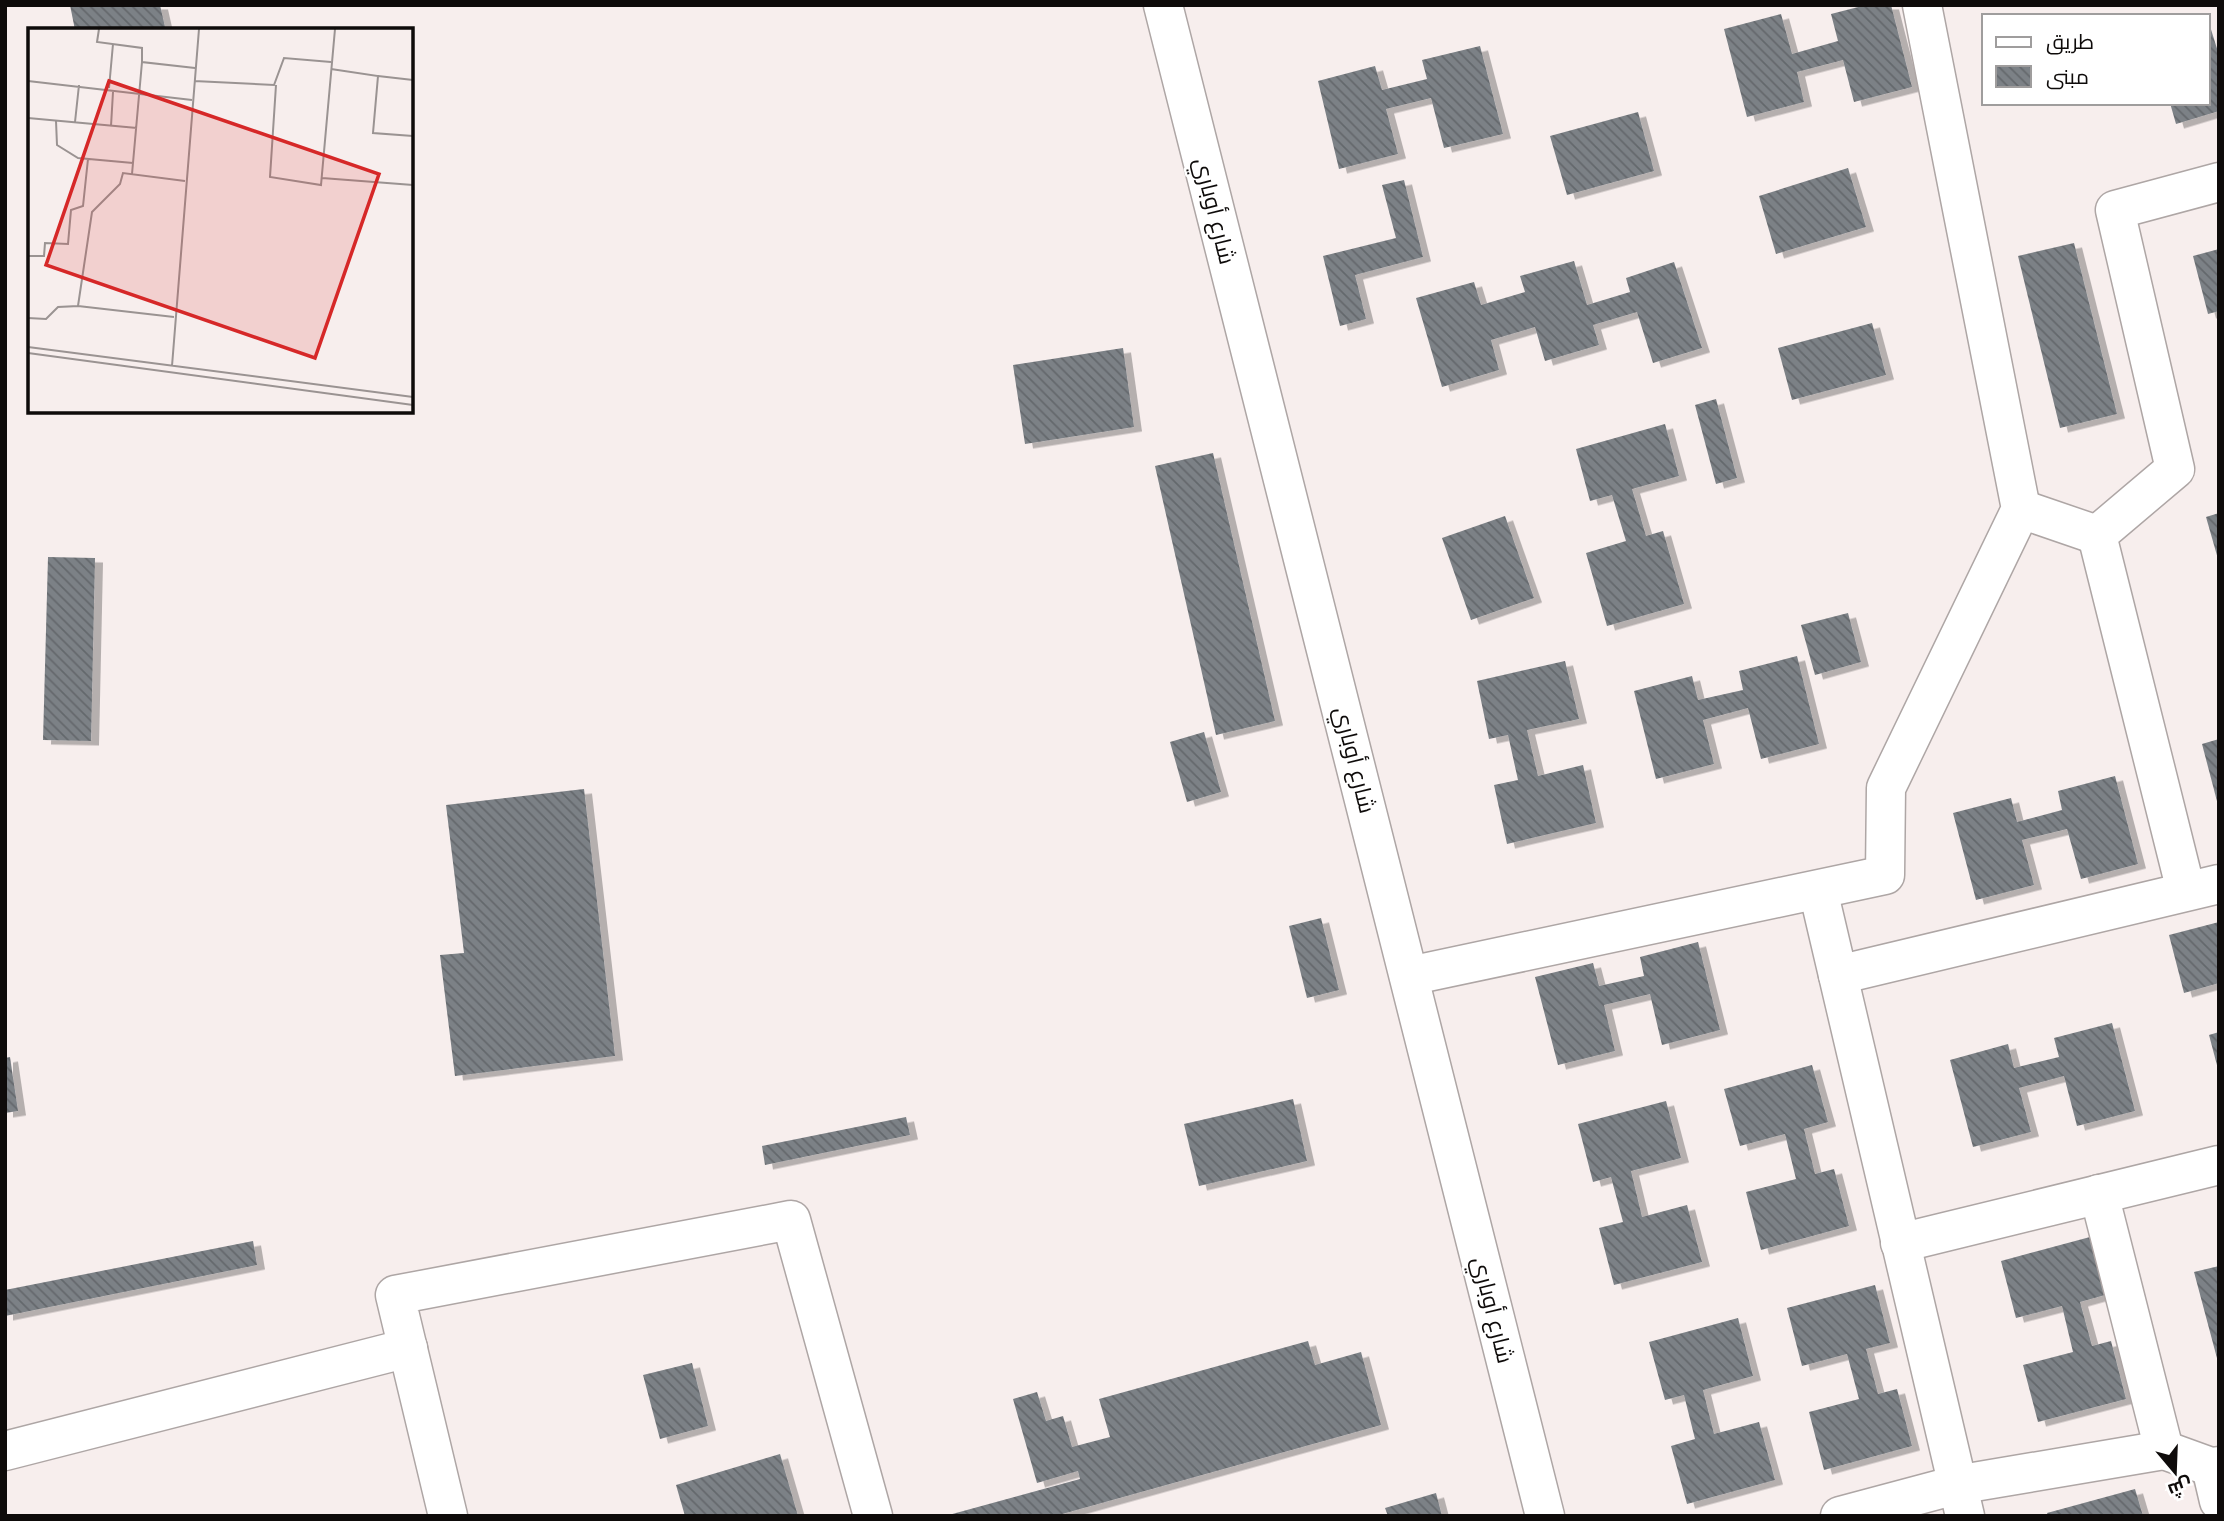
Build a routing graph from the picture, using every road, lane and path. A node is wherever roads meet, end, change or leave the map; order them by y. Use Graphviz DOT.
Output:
graph roads {
  1 [pos="1163,5"];
  2 [pos="1922,5"];
  3 [pos="2219,182"];
  4 [pos="2021,509"];
  5 [pos="2097,535"];
  6 [pos="2202,888"];
  7 [pos="1818,890"];
  8 [pos="1838,975"];
  9 [pos="1409,976"];
  10 [pos="2219,1165"];
  11 [pos="2099,1194"];
  12 [pos="1900,1243"];
  13 [pos="408,1348"];
  14 [pos="2164,1450"];
  15 [pos="5,1451"];
  16 [pos="2216,1478"];
  17 [pos="1961,1500"];
  18 [pos="448,1516"];
  19 [pos="873,1516"];
  20 [pos="1545,1516"];
  21 [pos="1839,1516"];
  1 -- 9 [label="street, شارع أوباري"];
  2 -- 4 [label="street"];
  3 -- 5 [label="street"];
  4 -- 5 [label="street"];
  4 -- 7 [label="street"];
  5 -- 6 [label="street"];
  6 -- 8 [label="street"];
  7 -- 8 [label="street"];
  7 -- 9 [label="street"];
  8 -- 12 [label="street"];
  9 -- 20 [label="street, شارع أوباري"];
  10 -- 11 [label="street"];
  11 -- 12 [label="street"];
  11 -- 14 [label="street"];
  12 -- 17 [label="street"];
  13 -- 15 [label="street"];
  13 -- 18 [label="street"];
  13 -- 19 [label="street"];
  14 -- 16 [label="street"];
  14 -- 17 [label="street"];
  17 -- 21 [label="street"];
}
